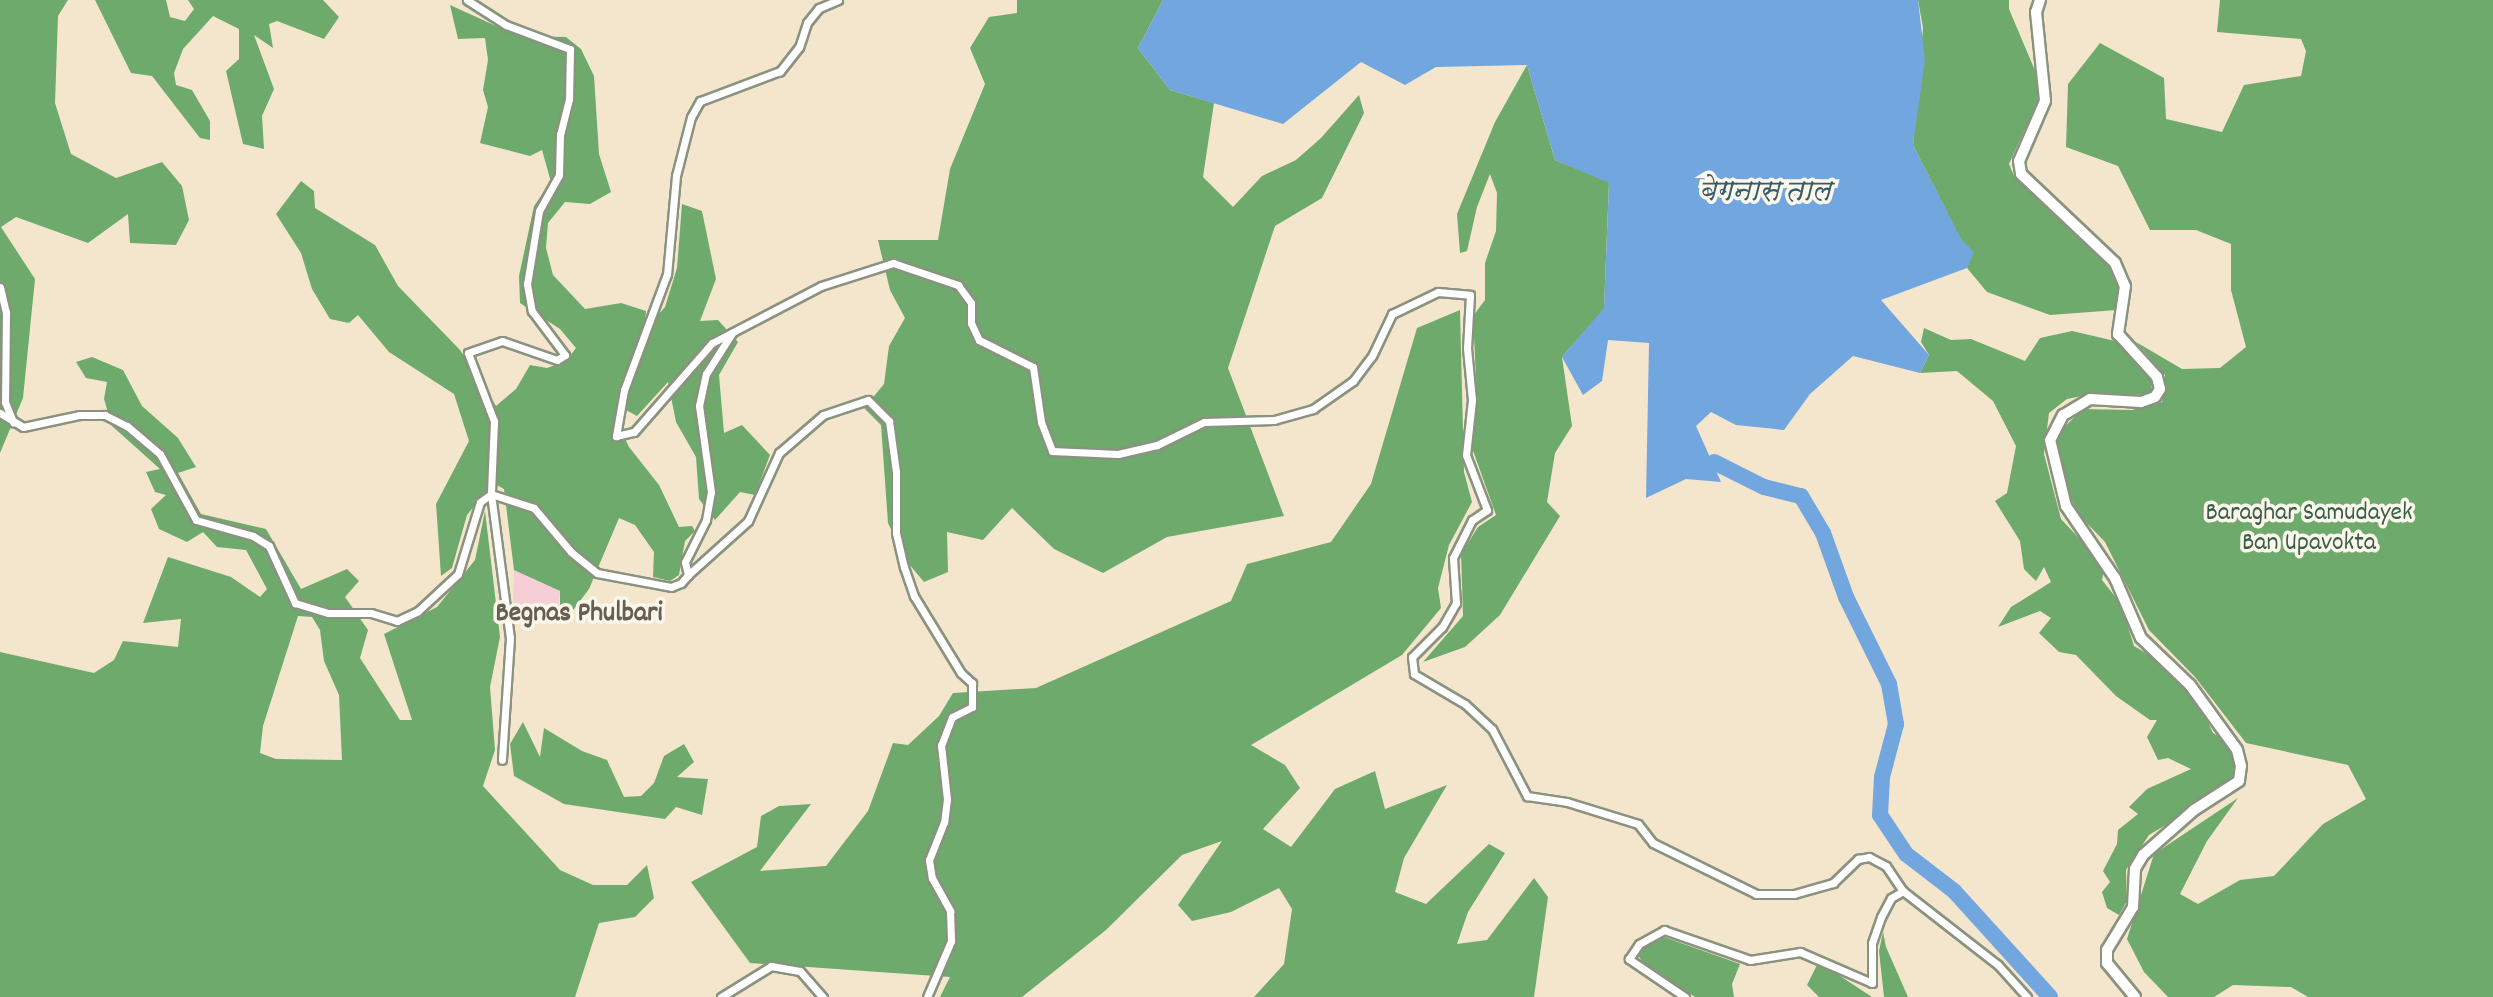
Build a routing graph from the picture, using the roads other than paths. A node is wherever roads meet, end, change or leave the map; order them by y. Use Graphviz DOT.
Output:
graph roads {
  1 [pos="467,0"];
  2 [pos="838,0"];
  3 [pos="2040,0"];
  4 [pos="0,287"];
  5 [pos="733,332"];
  6 [pos="0,413"];
  7 [pos="13,423"];
  8 [pos="491,494"];
  9 [pos="688,575"];
  10 [pos="502,760"];
  11 [pos="1903,891"];
  12 [pos="721,997"];
  13 [pos="823,997"];
  14 [pos="927,997"];
  15 [pos="1685,997"];
  16 [pos="2028,997"];
  17 [pos="2135,997"];
  1 -- 8 [label="street"];
  2 -- 5 [label="street"];
  3 -- 17 [label="main road"];
  4 -- 7 [label="street"];
  5 -- 9 [label="street"];
  5 -- 11 [label="street"];
  6 -- 7 [label="street"];
  7 -- 8 [label="street"];
  8 -- 9 [label="street"];
  8 -- 10 [label="street"];
  9 -- 14 [label="street"];
  11 -- 15 [label="street"];
  11 -- 16 [label="street"];
  12 -- 13 [label="street"];
}
